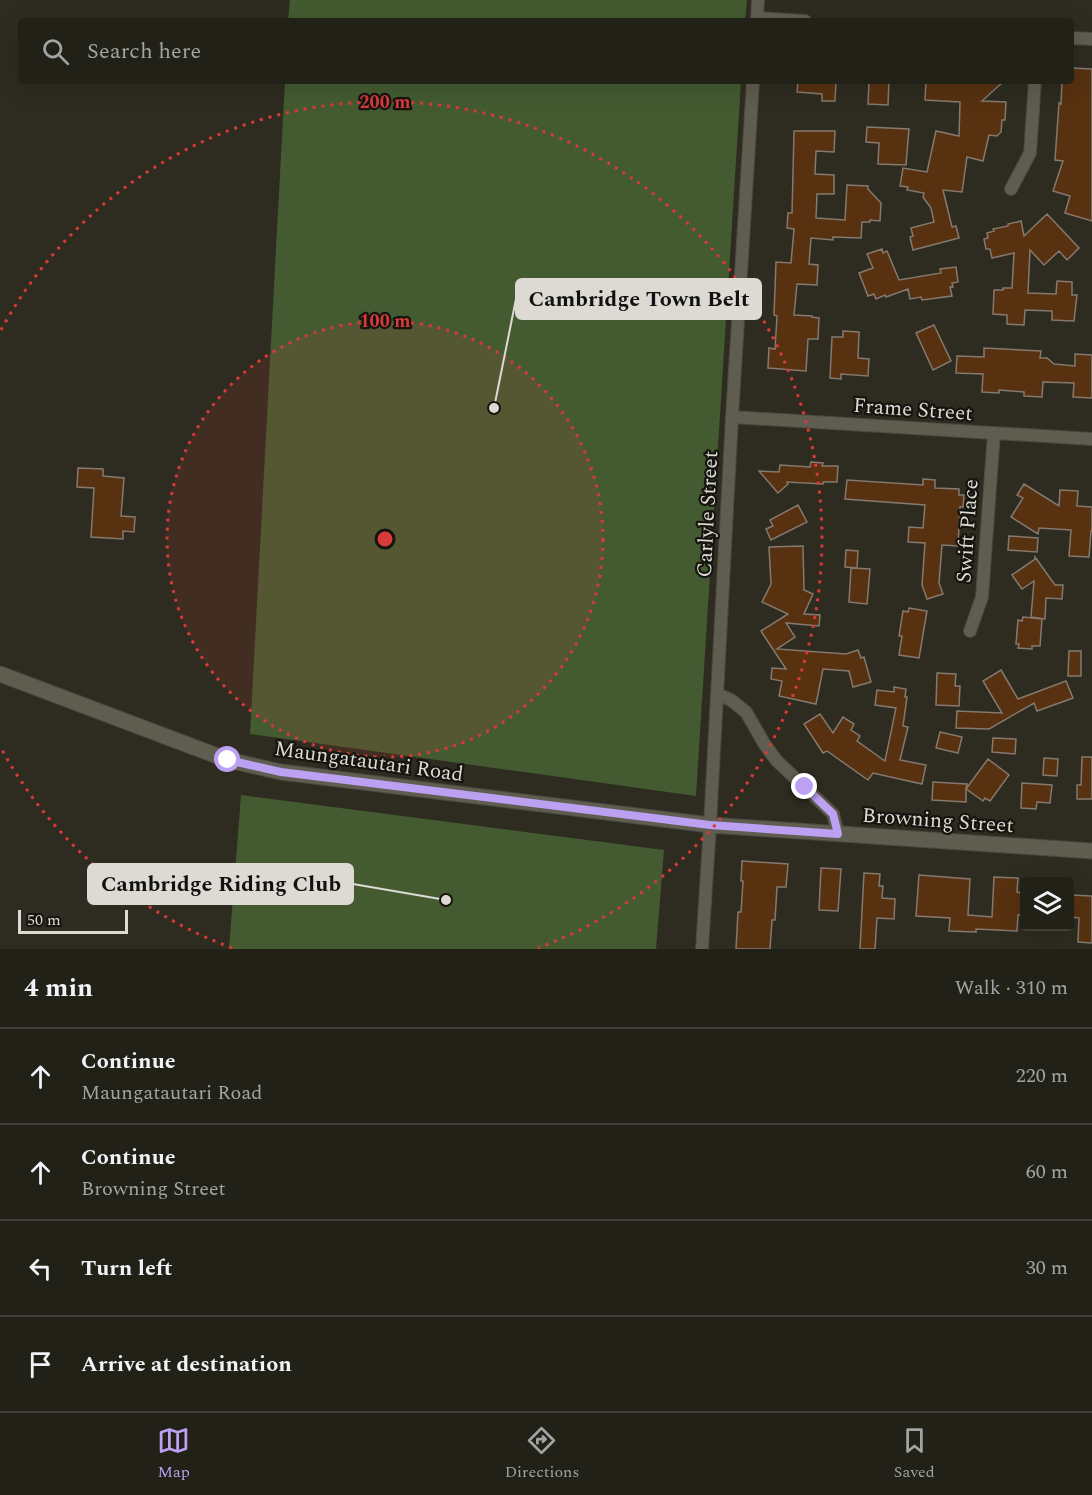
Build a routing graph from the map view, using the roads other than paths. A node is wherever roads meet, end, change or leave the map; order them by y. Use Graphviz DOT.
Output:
graph roads {
  1 [pos="758,0"];
  2 [pos="757,18"];
  3 [pos="1074,38"];
  4 [pos="1092,39"];
  5 [pos="753,84"];
  6 [pos="1035,84"];
  7 [pos="1011,189"];
  8 [pos="732,417"];
  9 [pos="994,433"];
  10 [pos="1092,439"];
  11 [pos="970,631"];
  12 [pos="0,674"];
  13 [pos="717,694"];
  14 [pos="710,825"];
  15 [pos="838,834"];
  16 [pos="1092,851"];
  17 [pos="702,949"];
  1 -- 2 [label="street"];
  3 -- 4 [label="street"];
  5 -- 8 [label="street, Carlyle Street"];
  6 -- 7 [label="street"];
  8 -- 9 [label="street, Frame Street"];
  8 -- 13 [label="street, Carlyle Street"];
  9 -- 10 [label="street, Frame Street"];
  9 -- 11 [label="street, Swift Place"];
  12 -- 14 [label="street, Maungatautari Road"];
  13 -- 14 [label="street, Carlyle Street"];
  13 -- 15 [label="street"];
  14 -- 15 [label="street, Browning Street"];
  14 -- 17 [label="street, Carlyle Street"];
  15 -- 16 [label="street, Browning Street"];
}
